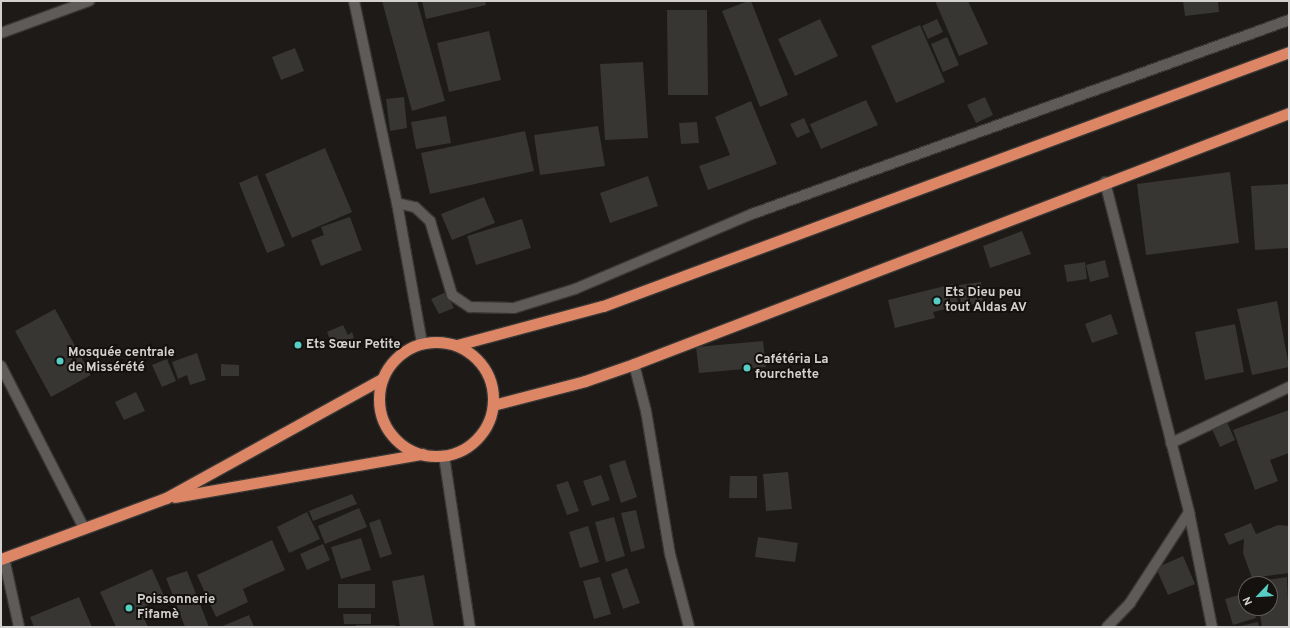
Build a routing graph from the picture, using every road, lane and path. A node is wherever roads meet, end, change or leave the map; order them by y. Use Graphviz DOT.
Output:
graph roads {
  1 [pos="89,1"];
  2 [pos="354,1"];
  3 [pos="1289,20"];
  4 [pos="1,33"];
  5 [pos="1289,52"];
  6 [pos="1289,113"];
  7 [pos="1105,182"];
  8 [pos="397,203"];
  9 [pos="422,344"];
  10 [pos="457,345"];
  11 [pos="634,364"];
  12 [pos="1,366"];
  13 [pos="382,379"];
  14 [pos="1289,387"];
  15 [pos="493,404"];
  16 [pos="1171,443"];
  17 [pos="422,454"];
  18 [pos="444,456"];
  19 [pos="166,498"];
  20 [pos="1189,512"];
  21 [pos="84,528"];
  22 [pos="2,558"];
  23 [pos="19,627"];
  24 [pos="470,627"];
  25 [pos="689,627"];
  26 [pos="1107,627"];
  27 [pos="1212,627"];
  1 -- 4 [label="street"];
  2 -- 8 [label="street"];
  3 -- 8 [label="street"];
  5 -- 10 [label="highway"];
  6 -- 7 [label="highway"];
  7 -- 11 [label="highway"];
  7 -- 16 [label="street"];
  8 -- 9 [label="street"];
  9 -- 10 [label="highway"];
  9 -- 13 [label="highway"];
  10 -- 15 [label="highway"];
  11 -- 15 [label="highway"];
  11 -- 25 [label="street"];
  12 -- 21 [label="street"];
  13 -- 17 [label="highway"];
  13 -- 19 [label="highway"];
  14 -- 16 [label="street"];
  15 -- 18 [label="highway"];
  16 -- 20 [label="street"];
  17 -- 18 [label="highway"];
  17 -- 19 [label="highway"];
  18 -- 24 [label="street"];
  19 -- 21 [label="highway"];
  20 -- 26 [label="street"];
  20 -- 27 [label="street"];
  21 -- 22 [label="highway"];
  22 -- 23 [label="street"];
}
